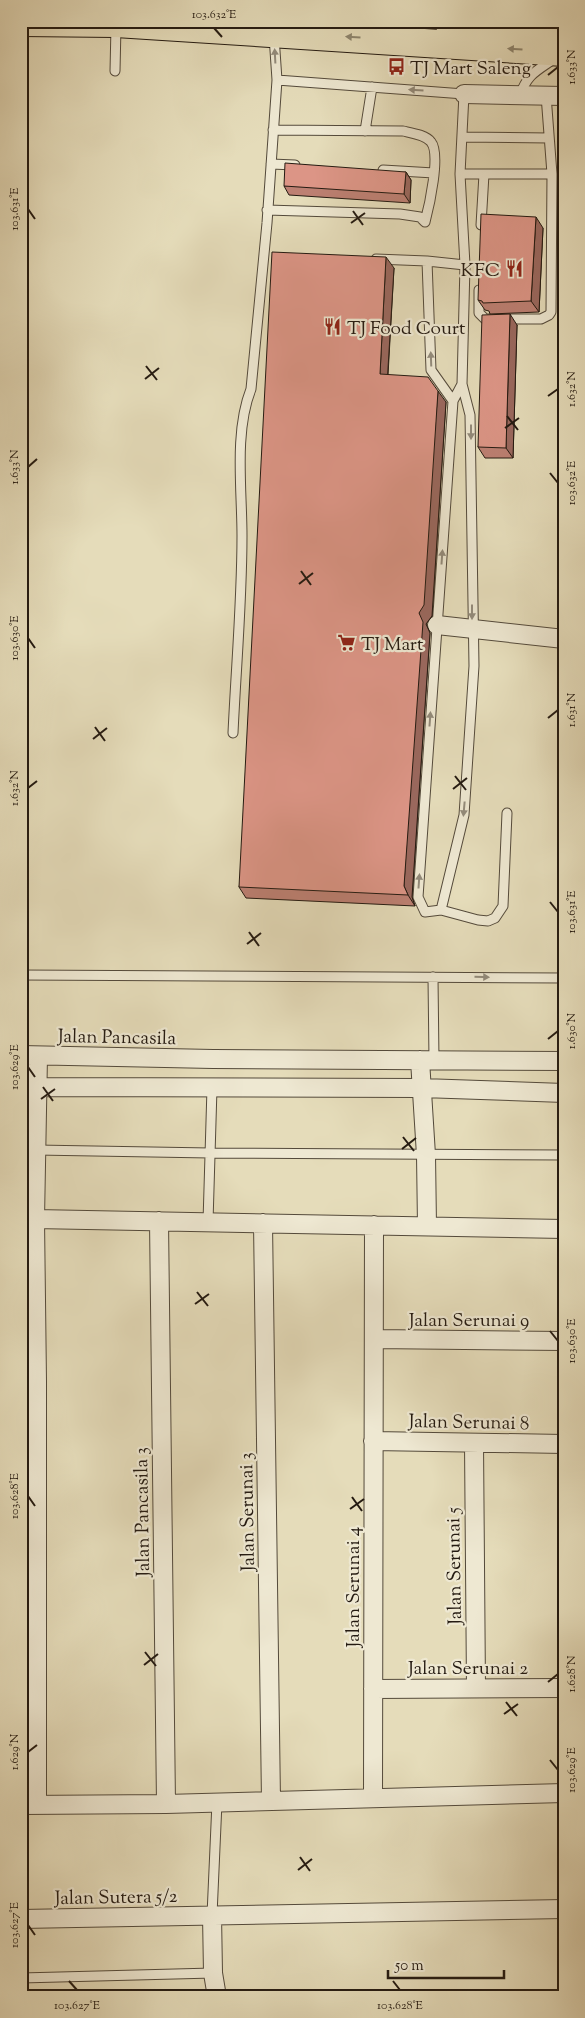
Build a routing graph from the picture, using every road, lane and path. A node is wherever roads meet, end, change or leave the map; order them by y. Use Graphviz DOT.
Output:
graph roads {
  1 [pos="448,21"];
  2 [pos="21,22"];
  3 [pos="116,23"];
  4 [pos="564,31"];
  5 [pos="274,32"];
  6 [pos="564,52"];
  7 [pos="114,70"];
  8 [pos="276,80"];
  9 [pos="372,87"];
  10 [pos="464,94"];
  11 [pos="520,95"];
  12 [pos="555,96"];
  13 [pos="273,130"];
  14 [pos="365,131"];
  15 [pos="462,137"];
  16 [pos="549,138"];
  17 [pos="271,164"];
  18 [pos="309,166"];
  19 [pos="376,170"];
  20 [pos="434,173"];
  21 [pos="460,174"];
  22 [pos="484,174"];
  23 [pos="552,174"];
  24 [pos="268,210"];
  25 [pos="481,231"];
  26 [pos="262,255"];
  27 [pos="272,256"];
  28 [pos="369,259"];
  29 [pos="427,261"];
  30 [pos="465,265"];
  31 [pos="479,279"];
  32 [pos="462,384"];
  33 [pos="453,401"];
  34 [pos="437,626"];
  35 [pos="472,630"];
  36 [pos="564,639"];
  37 [pos="233,733"];
  38 [pos="507,813"];
  39 [pos="441,910"];
  40 [pos="21,974"];
  41 [pos="433,976"];
  42 [pos="564,978"];
  43 [pos="29,1055"];
  44 [pos="213,1059"];
  45 [pos="427,1060"];
  46 [pos="564,1060"];
  47 [pos="37,1087"];
  48 [pos="212,1088"];
  49 [pos="422,1088"];
  50 [pos="564,1093"];
  51 [pos="36,1150"];
  52 [pos="210,1153"];
  53 [pos="426,1155"];
  54 [pos="564,1155"];
  55 [pos="35,1219"];
  56 [pos="159,1221"];
  57 [pos="208,1222"];
  58 [pos="263,1223"];
  59 [pos="374,1225"];
  60 [pos="427,1226"];
  61 [pos="564,1229"];
  62 [pos="28,1240"];
  63 [pos="374,1339"];
  64 [pos="564,1341"];
  65 [pos="29,1382"];
  66 [pos="373,1441"];
  67 [pos="474,1443"];
  68 [pos="564,1444"];
  69 [pos="29,1452"];
  70 [pos="29,1521"];
  71 [pos="29,1585"];
  72 [pos="29,1657"];
  73 [pos="373,1688"];
  74 [pos="476,1688"];
  75 [pos="564,1688"];
  76 [pos="29,1729"];
  77 [pos="564,1794"];
  78 [pos="373,1798"];
  79 [pos="271,1801"];
  80 [pos="217,1802"];
  81 [pos="166,1804"];
  82 [pos="29,1805"];
  83 [pos="564,1909"];
  84 [pos="212,1915"];
  85 [pos="21,1919"];
  86 [pos="213,1974"];
  87 [pos="21,1978"];
  88 [pos="217,1997"];
  1 -- 4 [label="highway"];
  2 -- 3 [label="highway"];
  3 -- 5 [label="highway"];
  3 -- 7 [label="lane"];
  6 -- 5 [label="highway, one-way"];
  8 -- 5 [label="lane, one-way"];
  6 -- 11 [label="lane"];
  8 -- 9 [label="lane"];
  8 -- 13 [label="lane"];
  10 -- 9 [label="lane, one-way"];
  9 -- 14 [label="lane"];
  10 -- 11 [label="street"];
  10 -- 15 [label="lane"];
  11 -- 12 [label="street"];
  12 -- 16 [label="lane"];
  13 -- 14 [label="lane"];
  13 -- 17 [label="lane"];
  14 -- 20 [label="lane"];
  15 -- 16 [label="lane"];
  15 -- 21 [label="lane"];
  16 -- 23 [label="lane"];
  17 -- 18 [label="lane"];
  17 -- 24 [label="lane"];
  19 -- 20 [label="lane"];
  20 -- 24 [label="lane"];
  21 -- 22 [label="lane"];
  21 -- 30 [label="lane"];
  22 -- 23 [label="lane"];
  22 -- 25 [label="lane"];
  23 -- 31 [label="lane"];
  24 -- 26 [label="lane"];
  26 -- 27 [label="lane"];
  26 -- 37 [label="lane"];
  28 -- 29 [label="lane"];
  29 -- 30 [label="lane"];
  33 -- 29 [label="lane, one-way"];
  30 -- 32 [label="lane"];
  32 -- 33 [label="lane"];
  32 -- 35 [label="lane, one-way"];
  34 -- 33 [label="lane, one-way"];
  34 -- 35 [label="street"];
  39 -- 34 [label="lane, one-way"];
  35 -- 36 [label="street"];
  35 -- 39 [label="lane, one-way"];
  38 -- 39 [label="lane"];
  40 -- 41 [label="lane"];
  41 -- 42 [label="lane, one-way"];
  41 -- 45 [label="lane"];
  43 -- 44 [label="street, Jalan Pancasila"];
  43 -- 47 [label="street"];
  44 -- 45 [label="street, Jalan Pancasila"];
  44 -- 48 [label="street"];
  45 -- 46 [label="street, Jalan Pancasila"];
  45 -- 49 [label="street"];
  47 -- 48 [label="street"];
  47 -- 51 [label="street"];
  48 -- 49 [label="street"];
  48 -- 52 [label="lane"];
  49 -- 50 [label="street"];
  49 -- 53 [label="street"];
  51 -- 52 [label="lane"];
  51 -- 55 [label="street"];
  52 -- 53 [label="lane"];
  52 -- 57 [label="lane"];
  53 -- 54 [label="lane"];
  53 -- 60 [label="street"];
  55 -- 56 [label="street"];
  55 -- 62 [label="street"];
  56 -- 57 [label="street"];
  56 -- 81 [label="street, Jalan Pancasila 3"];
  57 -- 58 [label="street"];
  58 -- 59 [label="street"];
  58 -- 79 [label="street, Jalan Serunai 3"];
  59 -- 60 [label="street"];
  59 -- 63 [label="street, Jalan Serunai 4"];
  60 -- 61 [label="street"];
  62 -- 65 [label="street"];
  63 -- 64 [label="street, Jalan Serunai 9"];
  63 -- 66 [label="street, Jalan Serunai 4"];
  65 -- 69 [label="street"];
  66 -- 67 [label="street, Jalan Serunai 8"];
  66 -- 73 [label="street, Jalan Serunai 4"];
  67 -- 68 [label="street, Jalan Serunai 8"];
  67 -- 74 [label="street, Jalan Serunai 5"];
  69 -- 70 [label="street"];
  70 -- 71 [label="street"];
  71 -- 72 [label="street"];
  72 -- 76 [label="street"];
  73 -- 74 [label="street, Jalan Serunai 2"];
  73 -- 78 [label="street, Jalan Serunai 4"];
  74 -- 75 [label="street, Jalan Serunai 2"];
  76 -- 82 [label="street"];
  77 -- 78 [label="street"];
  78 -- 79 [label="street"];
  79 -- 80 [label="street"];
  80 -- 81 [label="street"];
  80 -- 84 [label="lane"];
  81 -- 82 [label="street"];
  83 -- 84 [label="street, Jalan Sutera 5/2"];
  84 -- 85 [label="street, Jalan Sutera 5/2"];
  84 -- 86 [label="street"];
  86 -- 87 [label="lane"];
  86 -- 88 [label="street"];
}
